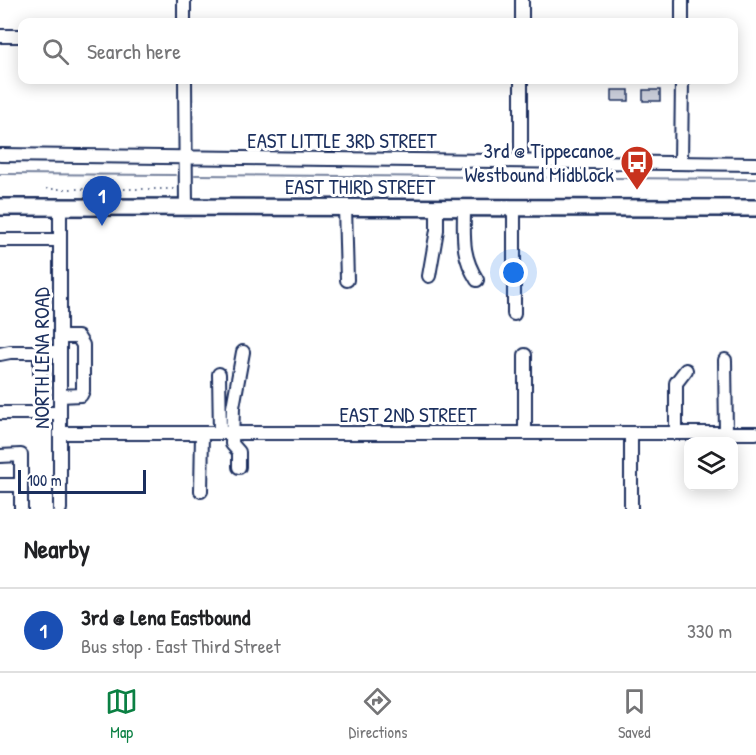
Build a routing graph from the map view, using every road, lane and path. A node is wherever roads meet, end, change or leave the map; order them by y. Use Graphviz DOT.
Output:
graph roads {
  1 [pos="184,0"];
  2 [pos="522,0"];
  3 [pos="682,0"];
  4 [pos="184,18"];
  5 [pos="522,18"];
  6 [pos="682,18"];
  7 [pos="0,36"];
  8 [pos="18,36"];
  9 [pos="184,84"];
  10 [pos="521,84"];
  11 [pos="681,84"];
  12 [pos="0,155"];
  13 [pos="186,159"];
  14 [pos="520,160"];
  15 [pos="681,164"];
  16 [pos="756,164"];
  17 [pos="46,189"];
  18 [pos="186,189"];
  19 [pos="0,207"];
  20 [pos="60,207"];
  21 [pos="186,207"];
  22 [pos="345,207"];
  23 [pos="437,207"];
  24 [pos="464,207"];
  25 [pos="514,207"];
  26 [pos="756,208"];
  27 [pos="0,240"];
  28 [pos="60,240"];
  29 [pos="429,276"];
  30 [pos="347,280"];
  31 [pos="477,280"];
  32 [pos="514,314"];
  33 [pos="60,337"];
  34 [pos="40,352"];
  35 [pos="60,352"];
  36 [pos="243,352"];
  37 [pos="5,353"];
  38 [pos="525,355"];
  39 [pos="725,360"];
  40 [pos="686,370"];
  41 [pos="40,374"];
  42 [pos="219,375"];
  43 [pos="60,396"];
  44 [pos="0,413"];
  45 [pos="60,413"];
  46 [pos="60,433"];
  47 [pos="202,433"];
  48 [pos="226,433"];
  49 [pos="246,433"];
  50 [pos="631,433"];
  51 [pos="525,434"];
  52 [pos="676,434"];
  53 [pos="726,434"];
  54 [pos="756,434"];
  55 [pos="239,452"];
  56 [pos="0,456"];
  57 [pos="239,467"];
  58 [pos="0,485"];
  59 [pos="21,485"];
  60 [pos="201,491"];
  61 [pos="21,509"];
  62 [pos="60,509"];
  63 [pos="632,509"];
  1 -- 4 [label="street"];
  2 -- 5 [label="street"];
  3 -- 6 [label="street"];
  7 -- 8 [label="street"];
  9 -- 13 [label="street"];
  10 -- 14 [label="street"];
  11 -- 15 [label="street"];
  12 -- 13 [label="street, EAST LITTLE 3RD STREET"];
  13 -- 14 [label="street, EAST LITTLE 3RD STREET"];
  13 -- 18 [label="street"];
  14 -- 15 [label="street, EAST LITTLE 3RD STREET"];
  15 -- 16 [label="street, EAST LITTLE 3RD STREET"];
  17 -- 18 [label="path"];
  18 -- 21 [label="street"];
  19 -- 20 [label="main road, EAST THIRD STREET"];
  20 -- 21 [label="main road, EAST THIRD STREET"];
  20 -- 28 [label="street, NORTH LENA ROAD"];
  21 -- 22 [label="main road, EAST THIRD STREET"];
  22 -- 23 [label="main road, EAST THIRD STREET"];
  22 -- 30 [label="street"];
  23 -- 24 [label="main road, EAST THIRD STREET"];
  23 -- 29 [label="street"];
  24 -- 25 [label="main road, EAST THIRD STREET"];
  24 -- 31 [label="street"];
  25 -- 26 [label="main road, EAST THIRD STREET"];
  25 -- 32 [label="street"];
  27 -- 28 [label="street"];
  28 -- 33 [label="street, NORTH LENA ROAD"];
  33 -- 35 [label="street, NORTH LENA ROAD"];
  33 -- 43 [label="street"];
  34 -- 35 [label="street"];
  34 -- 37 [label="street"];
  34 -- 41 [label="street"];
  35 -- 43 [label="street, NORTH LENA ROAD"];
  36 -- 48 [label="street"];
  38 -- 51 [label="street"];
  39 -- 53 [label="street"];
  40 -- 52 [label="street"];
  42 -- 48 [label="street"];
  43 -- 45 [label="street, NORTH LENA ROAD"];
  44 -- 45 [label="street"];
  45 -- 46 [label="street, NORTH LENA ROAD"];
  46 -- 47 [label="street, EAST 2ND STREET"];
  46 -- 62 [label="street, NORTH LENA ROAD"];
  47 -- 48 [label="street, EAST 2ND STREET"];
  47 -- 60 [label="street"];
  48 -- 49 [label="street, EAST 2ND STREET"];
  48 -- 55 [label="street"];
  49 -- 51 [label="street, EAST 2ND STREET"];
  49 -- 55 [label="street"];
  50 -- 51 [label="street, EAST 2ND STREET"];
  50 -- 52 [label="street, EAST 2ND STREET"];
  50 -- 63 [label="street"];
  52 -- 53 [label="street, EAST 2ND STREET"];
  53 -- 54 [label="street, EAST 2ND STREET"];
  55 -- 57 [label="street"];
  56 -- 59 [label="street"];
  58 -- 59 [label="street"];
  59 -- 61 [label="street"];
}
